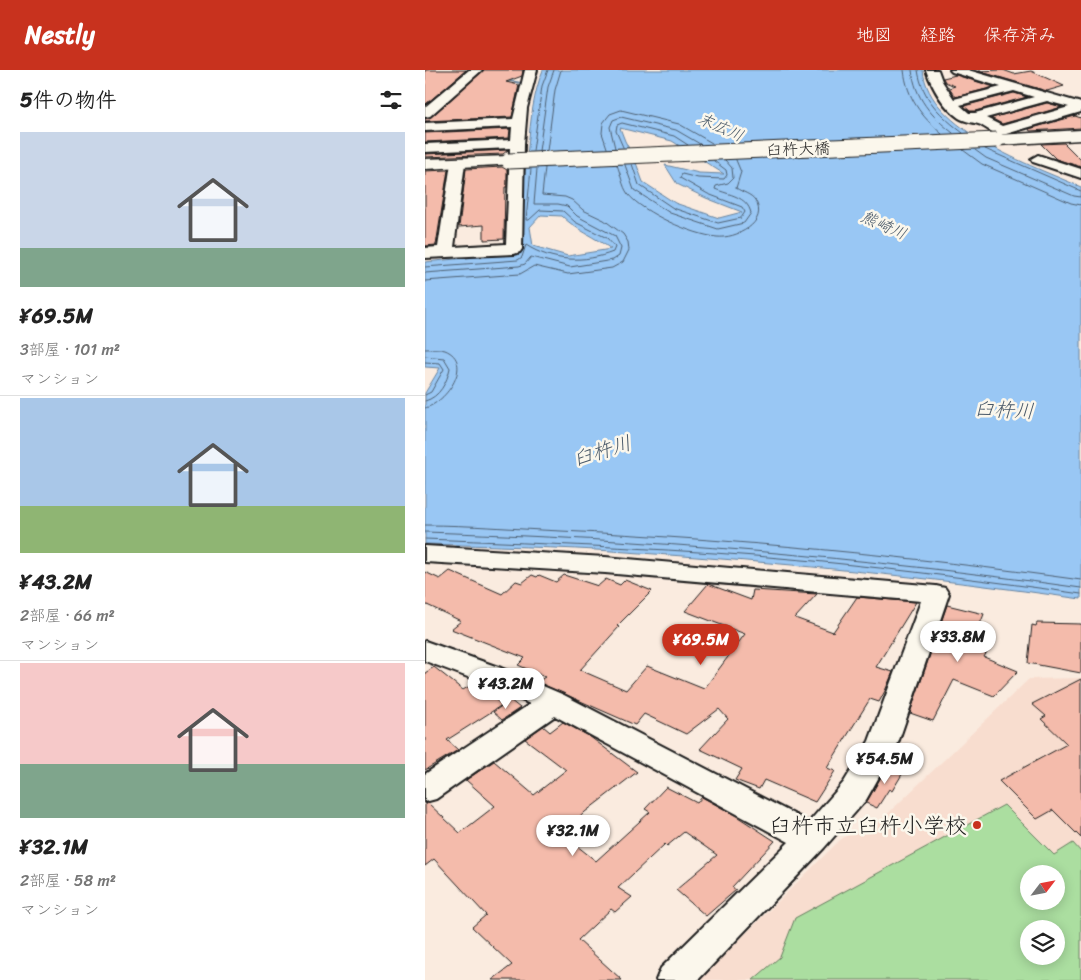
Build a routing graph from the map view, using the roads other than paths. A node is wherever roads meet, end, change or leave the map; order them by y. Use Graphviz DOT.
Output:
graph roads {
  1 [pos="531,70"];
  2 [pos="932,70"];
  3 [pos="956,70"];
  4 [pos="458,71"];
  5 [pos="474,72"];
  6 [pos="1012,88"];
  7 [pos="1047,97"];
  8 [pos="951,104"];
  9 [pos="1081,108"];
  10 [pos="425,113"];
  11 [pos="975,117"];
  12 [pos="519,123"];
  13 [pos="425,127"];
  14 [pos="1081,135"];
  15 [pos="517,144"];
  16 [pos="425,148"];
  17 [pos="1038,159"];
  18 [pos="457,163"];
  19 [pos="425,164"];
  20 [pos="1081,174"];
  21 [pos="445,252"];
  22 [pos="425,253"];
  23 [pos="425,554"];
  24 [pos="425,651"];
  25 [pos="554,702"];
  26 [pos="425,790"];
  27 [pos="813,839"];
  28 [pos="674,980"];
  1 -- 12 [label="street"];
  2 -- 8 [label="street"];
  3 -- 6 [label="street"];
  4 -- 5 [label="street"];
  5 -- 10 [label="street"];
  6 -- 7 [label="street"];
  6 -- 8 [label="street"];
  7 -- 9 [label="street"];
  7 -- 11 [label="street"];
  8 -- 11 [label="street"];
  9 -- 11 [label="street"];
  12 -- 13 [label="street"];
  12 -- 15 [label="street"];
  14 -- 18 [label="street, 臼杵大橋, bridge"];
  15 -- 16 [label="street"];
  15 -- 21 [label="street"];
  17 -- 20 [label="street"];
  18 -- 19 [label="street, 臼杵大橋"];
  18 -- 21 [label="street"];
  21 -- 22 [label="street"];
  23 -- 27 [label="street"];
  24 -- 25 [label="street"];
  25 -- 26 [label="street"];
  25 -- 27 [label="street"];
  27 -- 28 [label="street"];
}
